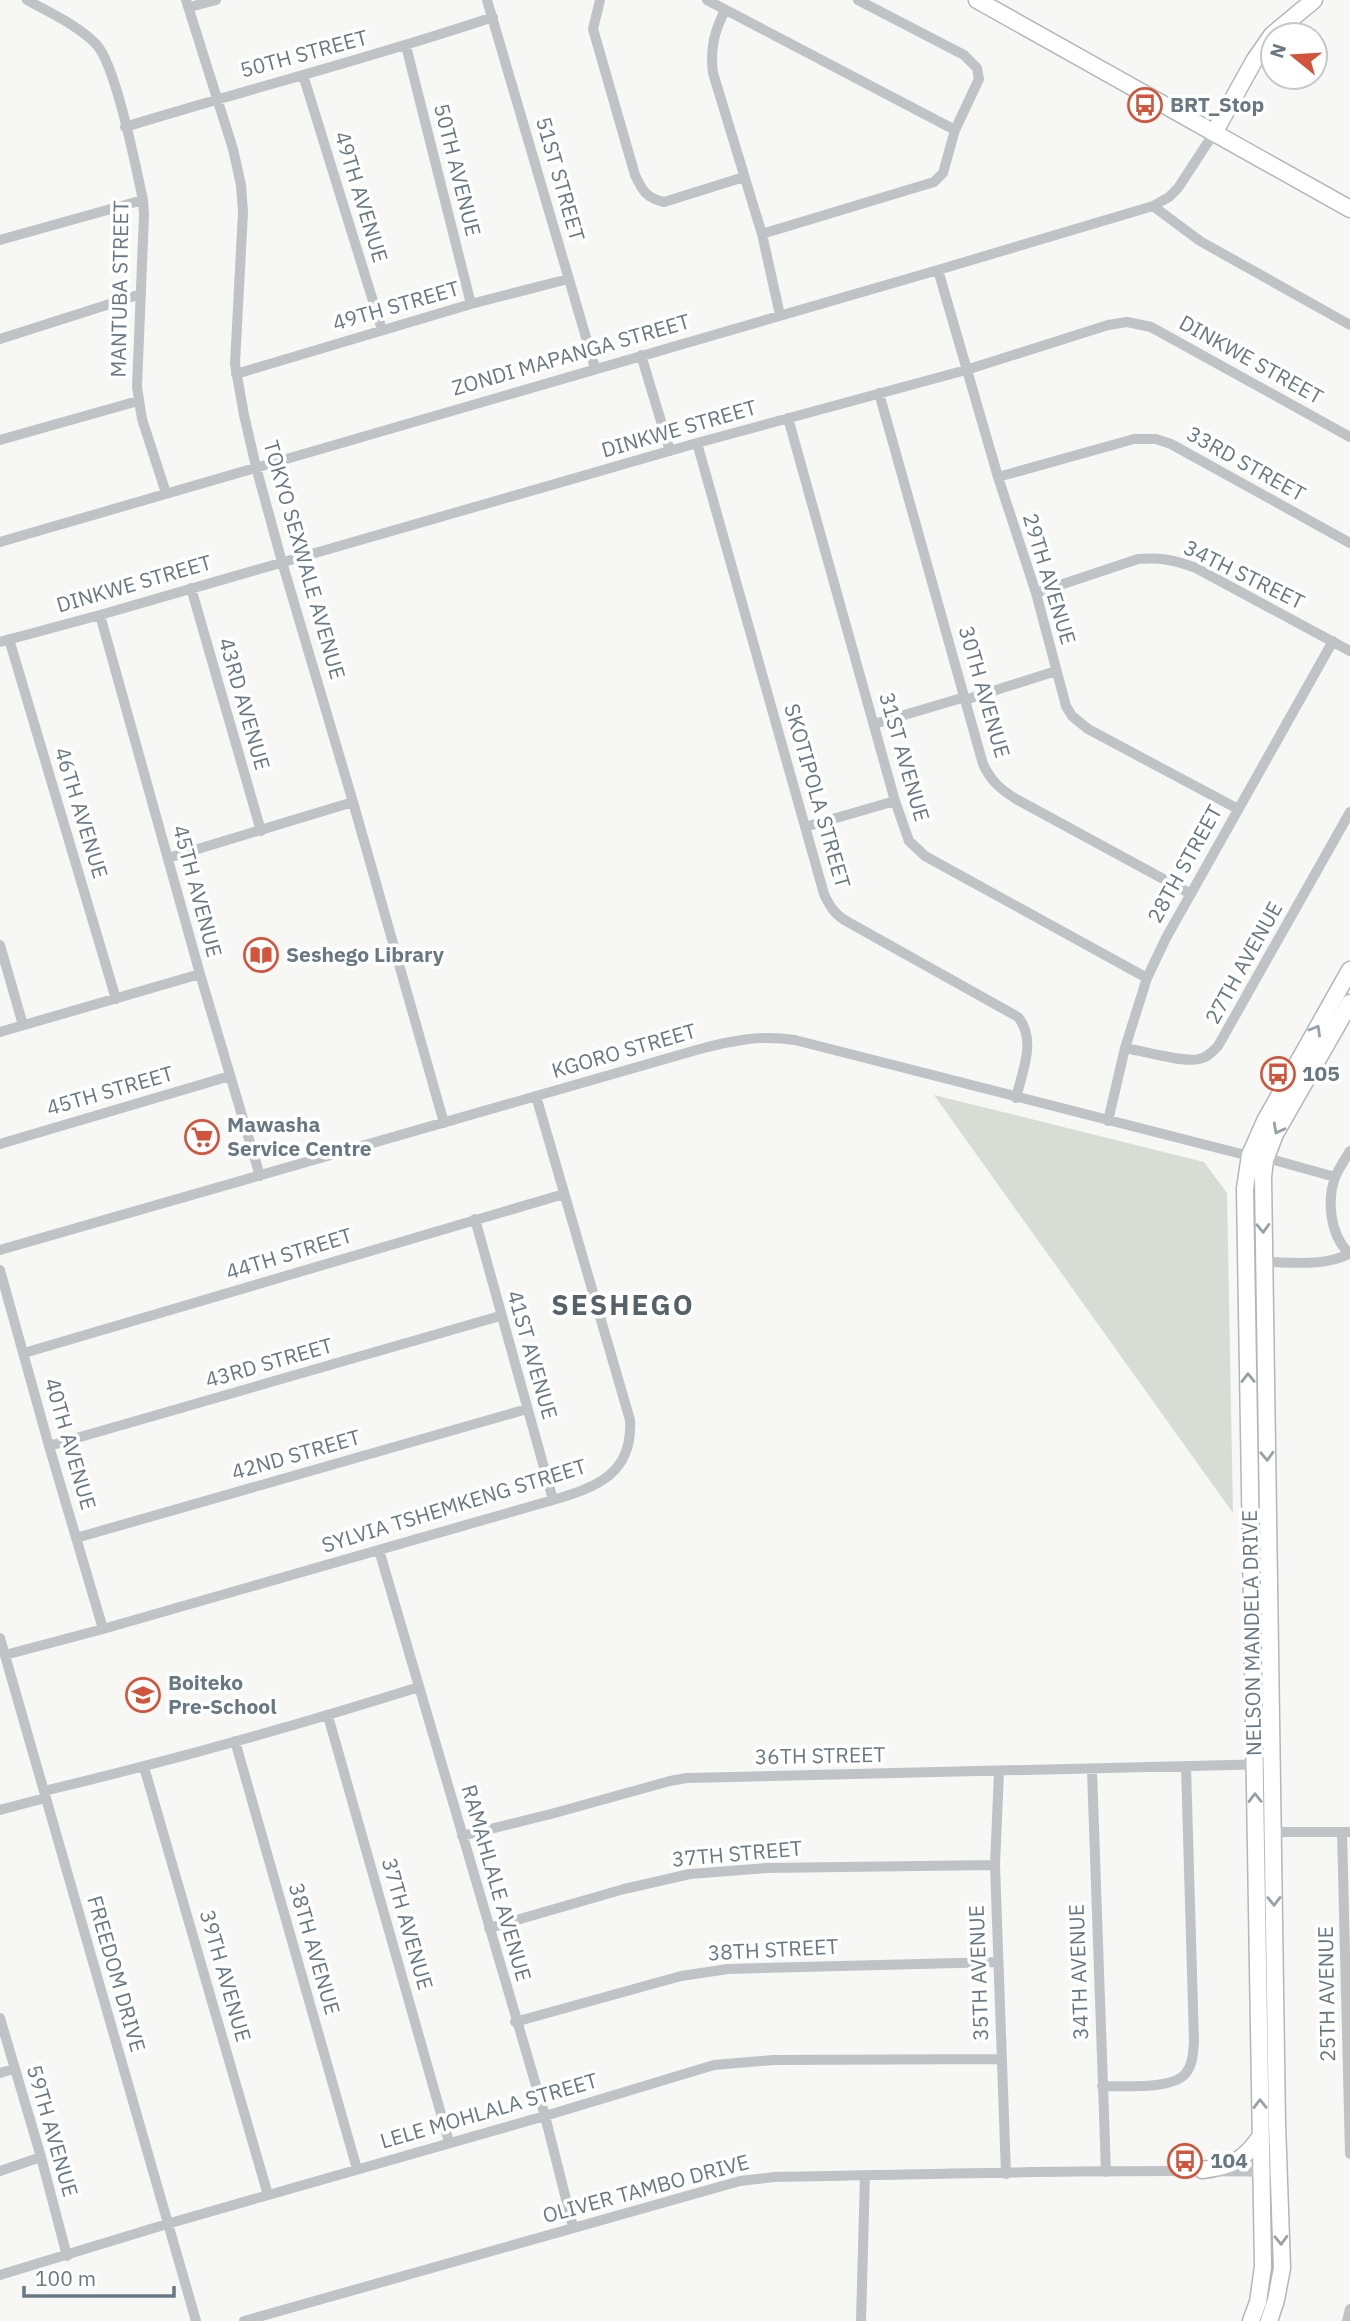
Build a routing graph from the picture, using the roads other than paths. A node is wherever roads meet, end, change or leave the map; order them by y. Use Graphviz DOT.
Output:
graph roads {
  1 [pos="27,0"];
  2 [pos="216,0"];
  3 [pos="488,0"];
  4 [pos="600,0"];
  5 [pos="707,0"];
  6 [pos="858,0"];
  7 [pos="977,0"];
  8 [pos="1314,0"];
  9 [pos="188,3"];
  10 [pos="725,10"];
  11 [pos="493,17"];
  12 [pos="406,46"];
  13 [pos="303,75"];
  14 [pos="217,98"];
  15 [pos="125,127"];
  16 [pos="955,130"];
  17 [pos="1214,133"];
  18 [pos="744,177"];
  19 [pos="143,200"];
  20 [pos="1153,205"];
  21 [pos="1350,209"];
  22 [pos="762,234"];
  23 [pos="0,240"];
  24 [pos="938,270"];
  25 [pos="568,279"];
  26 [pos="141,294"];
  27 [pos="471,304"];
  28 [pos="780,315"];
  29 [pos="1350,325"];
  30 [pos="382,330"];
  31 [pos="0,339"];
  32 [pos="641,355"];
  33 [pos="595,368"];
  34 [pos="966,370"];
  35 [pos="236,374"];
  36 [pos="879,393"];
  37 [pos="138,401"];
  38 [pos="788,418"];
  39 [pos="1350,437"];
  40 [pos="0,440"];
  41 [pos="697,443"];
  42 [pos="670,451"];
  43 [pos="256,467"];
  44 [pos="998,478"];
  45 [pos="166,494"];
  46 [pos="0,542"];
  47 [pos="1350,543"];
  48 [pos="282,562"];
  49 [pos="191,588"];
  50 [pos="1035,593"];
  51 [pos="100,615"];
  52 [pos="5,640"];
  53 [pos="1333,641"];
  54 [pos="1350,650"];
  55 [pos="1056,671"];
  56 [pos="965,698"];
  57 [pos="874,723"];
  58 [pos="895,801"];
  59 [pos="354,802"];
  60 [pos="1238,809"];
  61 [pos="1350,811"];
  62 [pos="805,828"];
  63 [pos="261,831"];
  64 [pos="168,858"];
  65 [pos="1191,894"];
  66 [pos="0,945"];
  67 [pos="1350,970"];
  68 [pos="200,974"];
  69 [pos="1147,978"];
  70 [pos="116,999"];
  71 [pos="1350,1003"];
  72 [pos="23,1025"];
  73 [pos="0,1032"];
  74 [pos="1125,1048"];
  75 [pos="230,1076"];
  76 [pos="536,1096"];
  77 [pos="1016,1098"];
  78 [pos="1108,1121"];
  79 [pos="444,1123"];
  80 [pos="0,1143"];
  81 [pos="1350,1151"];
  82 [pos="1258,1157"];
  83 [pos="260,1177"];
  84 [pos="1335,1177"];
  85 [pos="564,1194"];
  86 [pos="475,1219"];
  87 [pos="0,1250"];
  88 [pos="1350,1254"];
  89 [pos="1264,1262"];
  90 [pos="0,1270"];
  91 [pos="500,1316"];
  92 [pos="24,1353"];
  93 [pos="527,1409"];
  94 [pos="49,1447"];
  95 [pos="552,1500"];
  96 [pos="76,1538"];
  97 [pos="379,1550"];
  98 [pos="103,1629"];
  99 [pos="0,1638"];
  100 [pos="5,1655"];
  101 [pos="419,1687"];
  102 [pos="328,1716"];
  103 [pos="235,1741"];
  104 [pos="1254,1764"];
  105 [pos="1272,1764"];
  106 [pos="1186,1766"];
  107 [pos="144,1767"];
  108 [pos="1092,1770"];
  109 [pos="999,1772"];
  110 [pos="45,1795"];
  111 [pos="0,1810"];
  112 [pos="1273,1832"];
  113 [pos="1346,1832"];
  114 [pos="1255,1833"];
  115 [pos="462,1836"];
  116 [pos="996,1865"];
  117 [pos="489,1928"];
  118 [pos="1348,1929"];
  119 [pos="998,1962"];
  120 [pos="0,2018"];
  121 [pos="516,2022"];
  122 [pos="1001,2059"];
  123 [pos="15,2069"];
  124 [pos="0,2073"];
  125 [pos="1102,2087"];
  126 [pos="545,2116"];
  127 [pos="1261,2135"];
  128 [pos="449,2142"];
  129 [pos="1350,2154"];
  130 [pos="41,2157"];
  131 [pos="357,2169"];
  132 [pos="1202,2170"];
  133 [pos="0,2171"];
  134 [pos="1106,2172"];
  135 [pos="1261,2172"];
  136 [pos="1279,2172"];
  137 [pos="1006,2174"];
  138 [pos="865,2175"];
  139 [pos="268,2195"];
  140 [pos="167,2224"];
  141 [pos="573,2227"];
  142 [pos="67,2256"];
  143 [pos="0,2275"];
  144 [pos="1350,2309"];
  145 [pos="196,2321"];
  146 [pos="244,2321"];
  147 [pos="861,2321"];
  148 [pos="1251,2321"];
  149 [pos="1269,2321"];
  150 [pos="1346,2321"];
  1 -- 15 [label="street, MANTUBA STREET"];
  2 -- 9 [label="street"];
  3 -- 11 [label="street, 51ST STREET"];
  4 -- 18 [label="street"];
  5 -- 10 [label="street"];
  6 -- 16 [label="street"];
  7 -- 17 [label="main road"];
  8 -- 17 [label="main road"];
  9 -- 14 [label="street, TOKYO SEXWALE AVENUE"];
  10 -- 16 [label="street"];
  10 -- 18 [label="street"];
  11 -- 12 [label="street, 50TH STREET"];
  11 -- 25 [label="street, 51ST STREET"];
  12 -- 13 [label="street, 50TH STREET"];
  12 -- 27 [label="street, 50TH AVENUE"];
  13 -- 14 [label="street, 50TH STREET"];
  13 -- 30 [label="street, 49TH AVENUE"];
  14 -- 15 [label="street, 50TH STREET"];
  14 -- 35 [label="street, TOKYO SEXWALE AVENUE"];
  15 -- 19 [label="street, MANTUBA STREET"];
  16 -- 22 [label="street"];
  17 -- 20 [label="street, ZONDI MAPANGA STREET"];
  17 -- 21 [label="main road"];
  18 -- 22 [label="street"];
  19 -- 23 [label="street"];
  19 -- 26 [label="street, MANTUBA STREET"];
  20 -- 24 [label="street, ZONDI MAPANGA STREET"];
  20 -- 29 [label="street"];
  22 -- 28 [label="street"];
  24 -- 28 [label="street, ZONDI MAPANGA STREET"];
  24 -- 34 [label="street, 29TH AVENUE"];
  25 -- 27 [label="street, 49TH STREET"];
  25 -- 33 [label="street, 51ST STREET"];
  26 -- 31 [label="street"];
  26 -- 37 [label="street, MANTUBA STREET"];
  27 -- 30 [label="street, 49TH STREET"];
  28 -- 32 [label="street, ZONDI MAPANGA STREET"];
  30 -- 35 [label="street, 49TH STREET"];
  32 -- 33 [label="street, ZONDI MAPANGA STREET"];
  32 -- 42 [label="street"];
  33 -- 43 [label="street, ZONDI MAPANGA STREET"];
  34 -- 36 [label="street, DINKWE STREET"];
  34 -- 39 [label="street, DINKWE STREET"];
  34 -- 44 [label="street, 29TH AVENUE"];
  35 -- 43 [label="street, TOKYO SEXWALE AVENUE"];
  36 -- 38 [label="street, DINKWE STREET"];
  36 -- 56 [label="street, 30TH AVENUE"];
  37 -- 40 [label="street"];
  37 -- 45 [label="street, MANTUBA STREET"];
  38 -- 41 [label="street, DINKWE STREET"];
  38 -- 57 [label="street, 31ST AVENUE"];
  41 -- 42 [label="street, DINKWE STREET"];
  41 -- 62 [label="street, SKOTIPOLA STREET"];
  42 -- 48 [label="street, DINKWE STREET"];
  43 -- 45 [label="street, ZONDI MAPANGA STREET"];
  43 -- 48 [label="street, TOKYO SEXWALE AVENUE"];
  44 -- 47 [label="street, 33RD STREET"];
  44 -- 50 [label="street, 29TH AVENUE"];
  45 -- 46 [label="street, ZONDI MAPANGA STREET"];
  48 -- 49 [label="street, DINKWE STREET"];
  48 -- 59 [label="street, TOKYO SEXWALE AVENUE"];
  49 -- 51 [label="street, DINKWE STREET"];
  49 -- 63 [label="street, 43RD AVENUE"];
  50 -- 53 [label="street, 34TH STREET"];
  50 -- 55 [label="street, 29TH AVENUE"];
  51 -- 52 [label="street, DINKWE STREET"];
  51 -- 64 [label="street, 45TH AVENUE"];
  52 -- 70 [label="street, 46TH AVENUE"];
  53 -- 54 [label="street, 34TH STREET"];
  53 -- 60 [label="street, 28TH STREET"];
  55 -- 56 [label="street"];
  55 -- 60 [label="street, 29TH AVENUE"];
  56 -- 57 [label="street"];
  56 -- 65 [label="street, 30TH AVENUE"];
  57 -- 58 [label="street, 31ST AVENUE"];
  58 -- 62 [label="street"];
  58 -- 69 [label="street, 31ST AVENUE"];
  59 -- 63 [label="street"];
  59 -- 79 [label="street, TOKYO SEXWALE AVENUE"];
  60 -- 65 [label="street, 28TH STREET"];
  61 -- 74 [label="street, 27TH AVENUE"];
  62 -- 77 [label="street, SKOTIPOLA STREET"];
  63 -- 64 [label="street"];
  64 -- 68 [label="street, 45TH AVENUE"];
  65 -- 69 [label="street, 28TH STREET"];
  66 -- 72 [label="street"];
  82 -- 67 [label="main road, NELSON MANDELA DRIVE, one-way"];
  68 -- 70 [label="street"];
  68 -- 75 [label="street, 45TH AVENUE"];
  69 -- 74 [label="street, 28TH STREET"];
  70 -- 72 [label="street"];
  71 -- 82 [label="main road, NELSON MANDELA DRIVE, one-way"];
  72 -- 73 [label="street"];
  74 -- 78 [label="street, 28TH STREET"];
  75 -- 80 [label="street, 45TH STREET"];
  75 -- 83 [label="street, 45TH AVENUE"];
  76 -- 77 [label="street, KGORO STREET"];
  76 -- 79 [label="street, KGORO STREET"];
  76 -- 85 [label="street, SYLVIA TSHEMKENG STREET"];
  77 -- 78 [label="street, KGORO STREET"];
  78 -- 82 [label="street, KGORO STREET"];
  79 -- 83 [label="street, KGORO STREET"];
  81 -- 84 [label="street"];
  82 -- 84 [label="street, KGORO STREET"];
  82 -- 89 [label="main road, NELSON MANDELA DRIVE, one-way"];
  104 -- 82 [label="main road, NELSON MANDELA DRIVE, one-way"];
  83 -- 87 [label="street, KGORO STREET"];
  84 -- 88 [label="street"];
  85 -- 86 [label="street, 44TH STREET"];
  85 -- 95 [label="street, SYLVIA TSHEMKENG STREET"];
  86 -- 91 [label="street, 41ST AVENUE"];
  86 -- 92 [label="street, 44TH STREET"];
  88 -- 89 [label="street"];
  89 -- 105 [label="main road, NELSON MANDELA DRIVE, one-way"];
  90 -- 92 [label="street, 40TH AVENUE"];
  91 -- 93 [label="street, 41ST AVENUE"];
  91 -- 94 [label="street, 43RD STREET"];
  92 -- 94 [label="street, 40TH AVENUE"];
  93 -- 95 [label="street, 41ST AVENUE"];
  93 -- 96 [label="street, 42ND STREET"];
  94 -- 96 [label="street, 40TH AVENUE"];
  95 -- 97 [label="street, SYLVIA TSHEMKENG STREET"];
  96 -- 98 [label="street, 40TH AVENUE"];
  97 -- 98 [label="street, SYLVIA TSHEMKENG STREET"];
  97 -- 101 [label="street, RAMAHLALE AVENUE"];
  98 -- 100 [label="street, SYLVIA TSHEMKENG STREET"];
  99 -- 100 [label="street, FREEDOM DRIVE"];
  100 -- 110 [label="street, FREEDOM DRIVE"];
  101 -- 102 [label="street"];
  101 -- 115 [label="street, RAMAHLALE AVENUE"];
  102 -- 103 [label="street"];
  102 -- 128 [label="street, 37TH AVENUE"];
  103 -- 107 [label="street"];
  103 -- 131 [label="street, 38TH AVENUE"];
  104 -- 105 [label="street, 36TH STREET"];
  104 -- 106 [label="street, 36TH STREET"];
  114 -- 104 [label="main road, NELSON MANDELA DRIVE, one-way"];
  105 -- 112 [label="main road, NELSON MANDELA DRIVE"];
  106 -- 108 [label="street, 36TH STREET"];
  106 -- 125 [label="street"];
  107 -- 110 [label="street"];
  107 -- 139 [label="street, 39TH AVENUE"];
  108 -- 109 [label="street, 36TH STREET"];
  108 -- 125 [label="street, 34TH AVENUE"];
  109 -- 115 [label="street, 36TH STREET"];
  109 -- 116 [label="street, 35TH AVENUE"];
  110 -- 111 [label="street"];
  110 -- 140 [label="street, FREEDOM DRIVE"];
  112 -- 113 [label="street"];
  112 -- 114 [label="street"];
  112 -- 136 [label="main road, NELSON MANDELA DRIVE, one-way"];
  113 -- 118 [label="street, 25TH AVENUE"];
  127 -- 114 [label="main road, NELSON MANDELA DRIVE, one-way"];
  115 -- 117 [label="street, RAMAHLALE AVENUE"];
  116 -- 117 [label="street, 37TH STREET"];
  116 -- 119 [label="street, 35TH AVENUE"];
  117 -- 121 [label="street, RAMAHLALE AVENUE"];
  118 -- 129 [label="street, 25TH AVENUE"];
  119 -- 121 [label="street, 38TH STREET"];
  119 -- 122 [label="street, 35TH AVENUE"];
  120 -- 123 [label="street, 59TH AVENUE"];
  121 -- 126 [label="street, RAMAHLALE AVENUE"];
  122 -- 126 [label="street, LELE MOHLALA STREET"];
  122 -- 137 [label="street, 35TH AVENUE"];
  123 -- 124 [label="street"];
  123 -- 130 [label="street, 59TH AVENUE"];
  125 -- 134 [label="street, 34TH AVENUE"];
  126 -- 128 [label="street, LELE MOHLALA STREET"];
  126 -- 141 [label="street, RAMAHLALE AVENUE"];
  127 -- 132 [label="main road"];
  127 -- 135 [label="main road, NELSON MANDELA DRIVE"];
  128 -- 131 [label="street, LELE MOHLALA STREET"];
  130 -- 133 [label="street"];
  130 -- 142 [label="street, 59TH AVENUE"];
  131 -- 139 [label="street, LELE MOHLALA STREET"];
  132 -- 134 [label="street, OLIVER TAMBO DRIVE"];
  132 -- 135 [label="street, OLIVER TAMBO DRIVE"];
  134 -- 137 [label="street, OLIVER TAMBO DRIVE"];
  135 -- 136 [label="street, OLIVER TAMBO DRIVE"];
  135 -- 148 [label="main road, NELSON MANDELA DRIVE"];
  136 -- 149 [label="main road, NELSON MANDELA DRIVE, one-way"];
  137 -- 138 [label="street, OLIVER TAMBO DRIVE"];
  138 -- 141 [label="street, OLIVER TAMBO DRIVE"];
  138 -- 147 [label="street"];
  139 -- 140 [label="street, LELE MOHLALA STREET"];
  140 -- 142 [label="street, LELE MOHLALA STREET"];
  140 -- 145 [label="street, FREEDOM DRIVE"];
  141 -- 146 [label="street, OLIVER TAMBO DRIVE"];
  142 -- 143 [label="street, LELE MOHLALA STREET"];
  144 -- 150 [label="street"];
}
